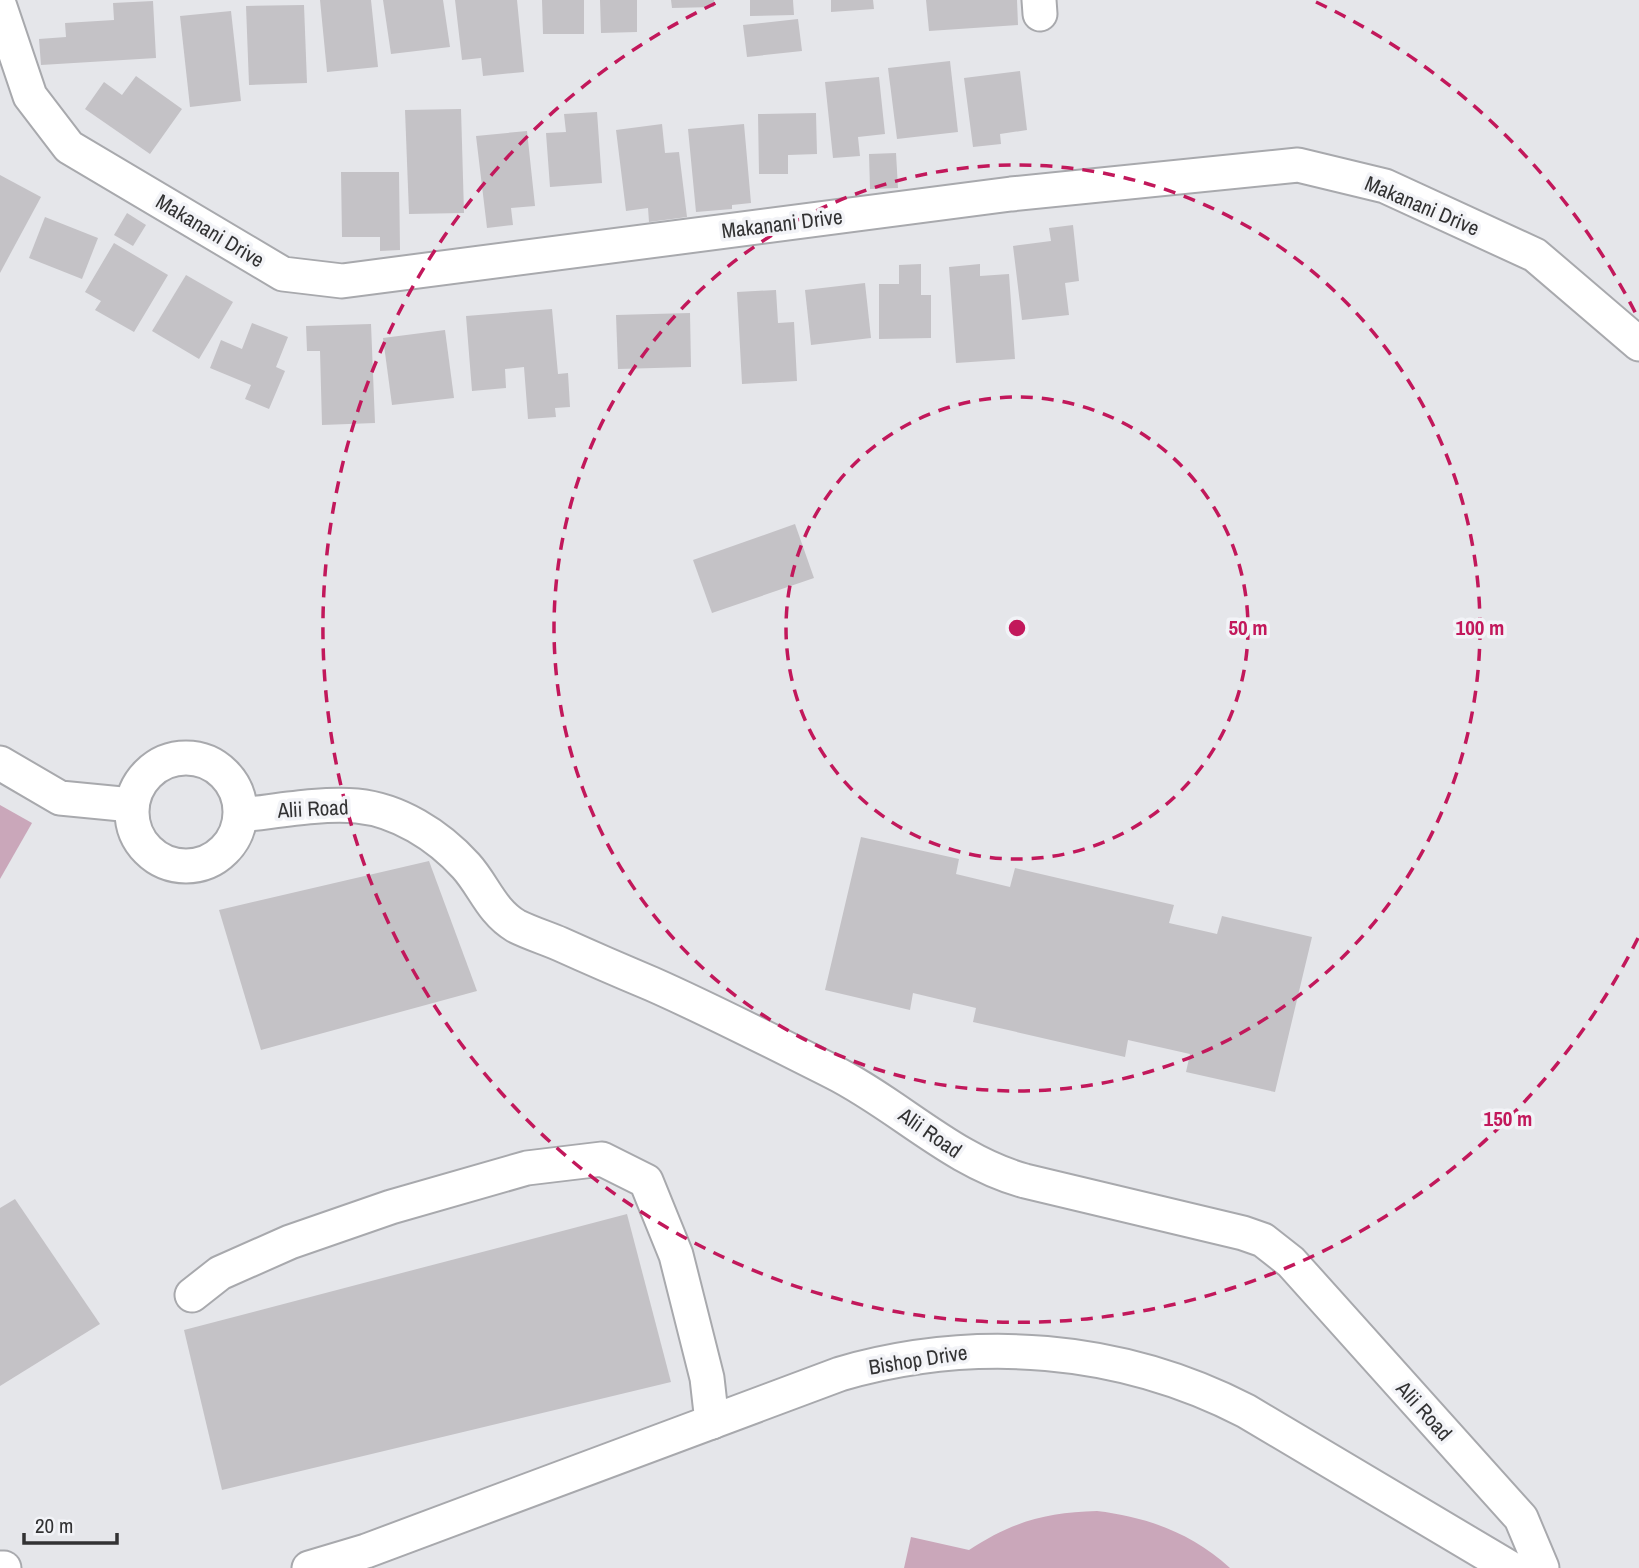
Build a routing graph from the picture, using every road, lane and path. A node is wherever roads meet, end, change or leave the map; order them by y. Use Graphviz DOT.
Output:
graph roads {
  1 [pos="0,6"];
  2 [pos="1639,344"];
  3 [pos="0,762"];
  4 [pos="132,805"];
  5 [pos="241,815"];
  6 [pos="192,1296"];
  7 [pos="712,1422"];
  8 [pos="309,1568"];
  9 [pos="1510,1568"];
  10 [pos="1542,1568"];
  1 -- 2 [label="street, Makanani Drive"];
  3 -- 4 [label="street"];
  4 -- 5 [label="street"];
  4 -- 5 [label="street"];
  5 -- 10 [label="street, Alii Road"];
  6 -- 7 [label="street"];
  7 -- 8 [label="street, Bishop Drive"];
  7 -- 9 [label="street, Bishop Drive"];
}
